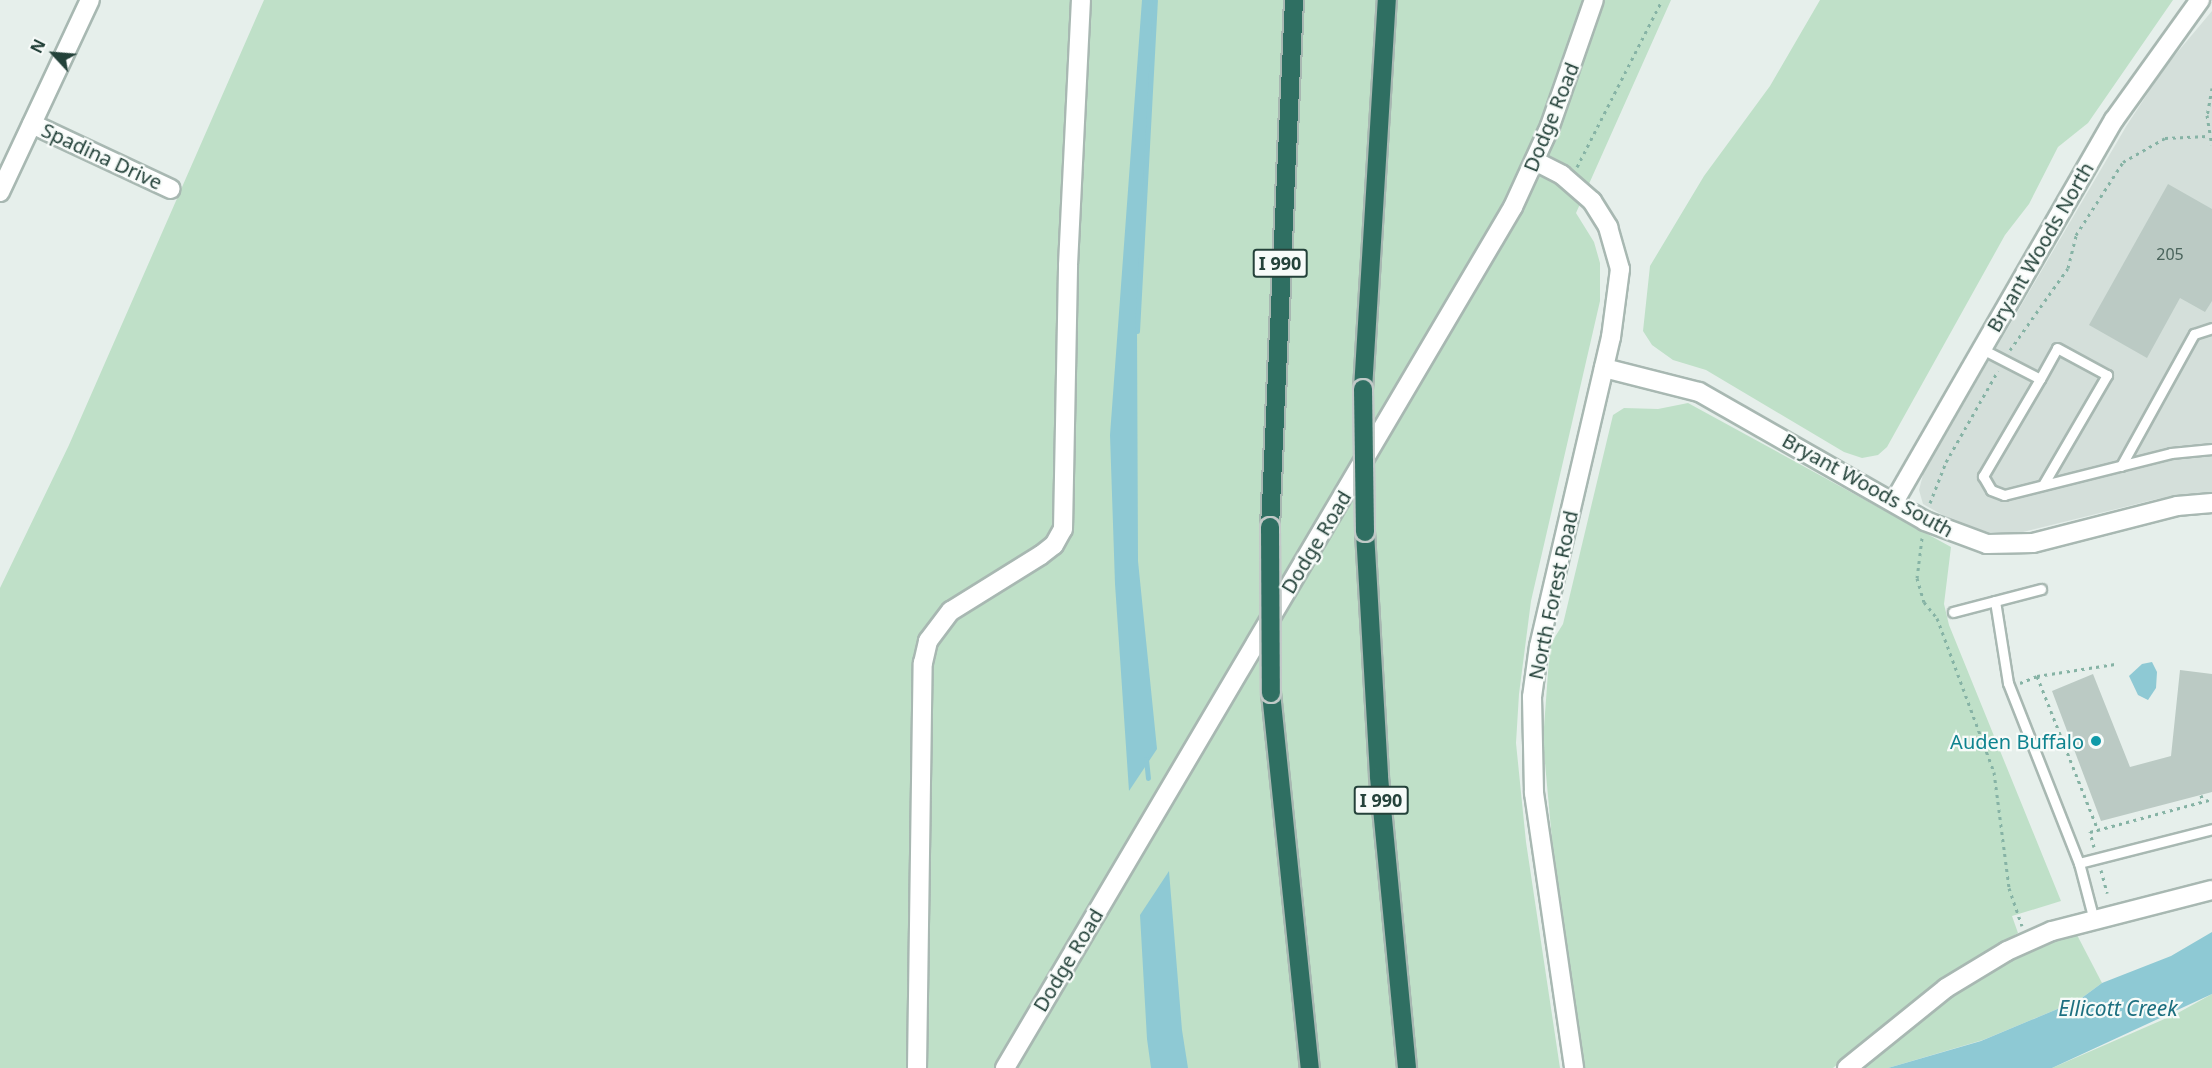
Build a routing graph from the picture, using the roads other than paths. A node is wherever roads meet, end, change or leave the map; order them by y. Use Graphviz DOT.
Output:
graph roads {
  1 [pos="90,0"];
  2 [pos="1081,0"];
  3 [pos="1294,0"];
  4 [pos="1387,0"];
  5 [pos="1594,0"];
  6 [pos="2200,0"];
  7 [pos="32,124"];
  8 [pos="1535,161"];
  9 [pos="171,189"];
  10 [pos="0,192"];
  11 [pos="2212,327"];
  12 [pos="1982,349"];
  13 [pos="1604,368"];
  14 [pos="2040,379"];
  15 [pos="2212,448"];
  16 [pos="2121,466"];
  17 [pos="2043,485"];
  18 [pos="1894,502"];
  19 [pos="2212,503"];
  20 [pos="2041,589"];
  21 [pos="1995,601"];
  22 [pos="1953,612"];
  23 [pos="2212,829"];
  24 [pos="2079,863"];
  25 [pos="2212,891"];
  26 [pos="2094,920"];
  27 [pos="917,1068"];
  28 [pos="1005,1068"];
  29 [pos="1310,1068"];
  30 [pos="1407,1068"];
  31 [pos="1574,1068"];
  32 [pos="1847,1068"];
  1 -- 7 [label="street"];
  2 -- 27 [label="street"];
  3 -- 29 [label="highway, I 990, bridge"];
  4 -- 30 [label="highway, I 990, bridge"];
  5 -- 8 [label="street, Dodge Road"];
  6 -- 12 [label="street, Bryant Woods North"];
  7 -- 9 [label="street, Spadina Drive"];
  7 -- 10 [label="street"];
  8 -- 13 [label="street, North Forest Road"];
  8 -- 28 [label="street, Dodge Road"];
  11 -- 16 [label="lane"];
  12 -- 14 [label="lane"];
  12 -- 18 [label="street, Bryant Woods North"];
  13 -- 18 [label="street, Bryant Woods South"];
  13 -- 31 [label="street, North Forest Road"];
  14 -- 17 [label="lane"];
  14 -- 17 [label="lane"];
  15 -- 16 [label="lane"];
  16 -- 17 [label="lane"];
  18 -- 19 [label="street, Bryant Woods South"];
  20 -- 21 [label="lane"];
  21 -- 22 [label="lane"];
  21 -- 24 [label="lane"];
  23 -- 24 [label="lane"];
  24 -- 26 [label="lane"];
  25 -- 26 [label="street"];
  26 -- 32 [label="street"];
}
